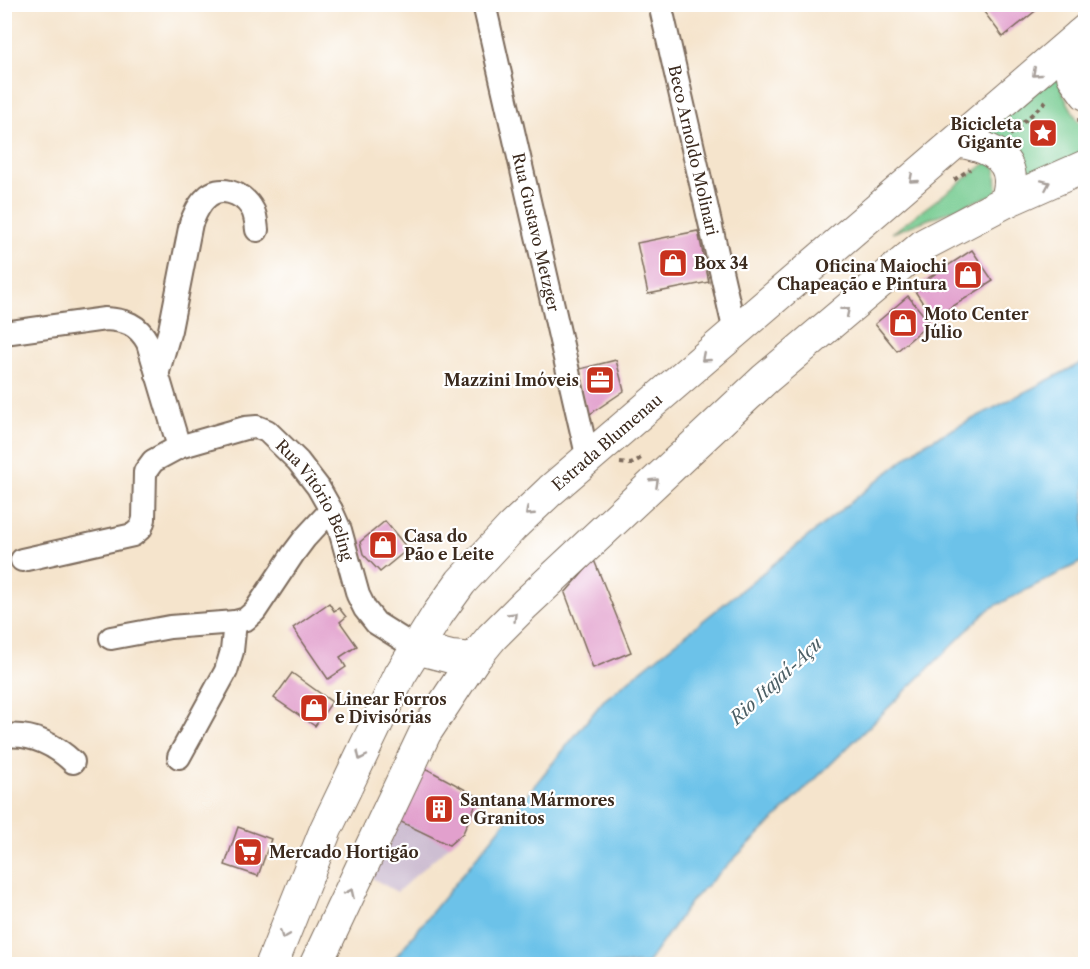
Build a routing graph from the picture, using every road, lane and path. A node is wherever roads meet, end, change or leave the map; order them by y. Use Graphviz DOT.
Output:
graph roads {
  1 [pos="484,4"];
  2 [pos="660,4"];
  3 [pos="1083,32"];
  4 [pos="1086,94"];
  5 [pos="958,141"];
  6 [pos="1086,166"];
  7 [pos="1007,201"];
  8 [pos="257,230"];
  9 [pos="735,332"];
  10 [pos="4,333"];
  11 [pos="157,375"];
  12 [pos="179,447"];
  13 [pos="588,459"];
  14 [pos="331,510"];
  15 [pos="22,560"];
  16 [pos="235,622"];
  17 [pos="111,638"];
  18 [pos="416,648"];
  19 [pos="474,659"];
  20 [pos="4,736"];
  21 [pos="179,757"];
  22 [pos="73,762"];
  23 [pos="272,964"];
  24 [pos="316,964"];
  1 -- 13 [label="street, Rua Gustavo Metzger"];
  2 -- 9 [label="street, Beco Arnoldo Molinari"];
  3 -- 4 [label="main road"];
  3 -- 5 [label="main road, Estrada Blumenau, one-way"];
  5 -- 7 [label="main road"];
  5 -- 9 [label="main road, Estrada Blumenau, one-way"];
  7 -- 6 [label="main road, one-way"];
  19 -- 7 [label="main road, one-way"];
  8 -- 11 [label="street"];
  9 -- 13 [label="main road, Estrada Blumenau, one-way"];
  10 -- 11 [label="street"];
  11 -- 12 [label="street"];
  12 -- 14 [label="street, Rua Vitório Beling"];
  12 -- 15 [label="street, Rua Vitório Beling"];
  13 -- 18 [label="main road, Estrada Blumenau, one-way"];
  14 -- 16 [label="street"];
  14 -- 18 [label="street, Rua Vitório Beling"];
  16 -- 17 [label="street"];
  16 -- 21 [label="street"];
  18 -- 19 [label="main road"];
  18 -- 23 [label="main road, Estrada Blumenau, one-way"];
  24 -- 19 [label="main road, one-way"];
  20 -- 22 [label="street"];
}
